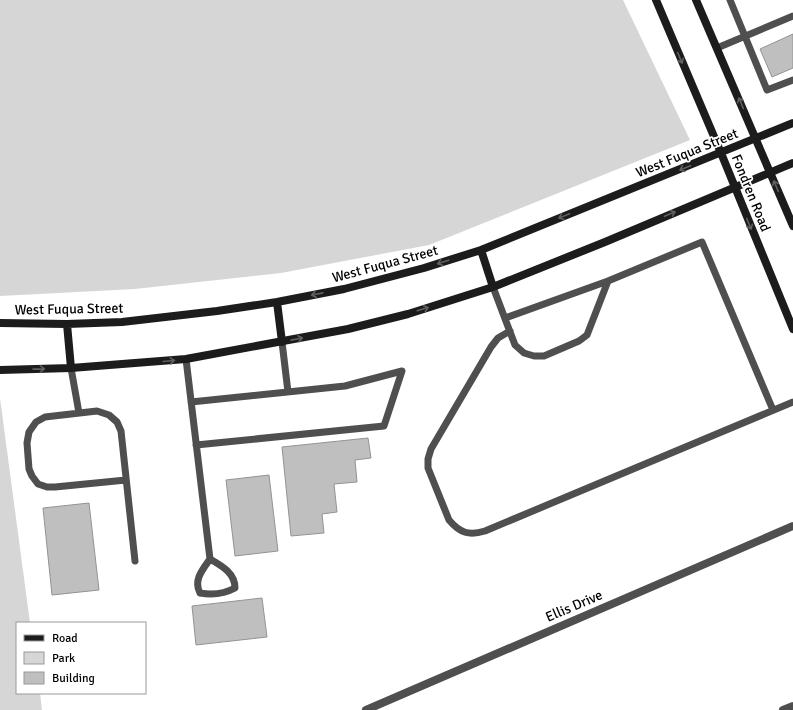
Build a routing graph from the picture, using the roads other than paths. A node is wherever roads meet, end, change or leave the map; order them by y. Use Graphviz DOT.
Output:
graph roads {
  1 [pos="656,0"];
  2 [pos="696,0"];
  3 [pos="730,0"];
  4 [pos="793,16"];
  5 [pos="745,36"];
  6 [pos="717,48"];
  7 [pos="793,80"];
  8 [pos="793,123"];
  9 [pos="756,138"];
  10 [pos="721,153"];
  11 [pos="793,163"];
  12 [pos="771,173"];
  13 [pos="734,188"];
  14 [pos="793,226"];
  15 [pos="481,250"];
  16 [pos="608,281"];
  17 [pos="492,287"];
  18 [pos="277,302"];
  19 [pos="505,318"];
  20 [pos="0,323"];
  21 [pos="67,324"];
  22 [pos="793,330"];
  23 [pos="510,331"];
  24 [pos="282,342"];
  25 [pos="186,359"];
  26 [pos="71,368"];
  27 [pos="0,370"];
  28 [pos="288,392"];
  29 [pos="191,402"];
  30 [pos="793,402"];
  31 [pos="773,410"];
  32 [pos="79,413"];
  33 [pos="196,445"];
  34 [pos="126,480"];
  35 [pos="793,526"];
  36 [pos="210,559"];
  37 [pos="135,561"];
  38 [pos="793,706"];
  39 [pos="366,710"];
  40 [pos="783,710"];
  1 -- 10 [label="main road, Fondren Road, one-way"];
  2 -- 6 [label="main road, Fondren Road"];
  3 -- 5 [label="lane"];
  4 -- 5 [label="lane"];
  5 -- 6 [label="lane"];
  5 -- 7 [label="lane"];
  9 -- 6 [label="main road, Fondren Road, one-way"];
  8 -- 9 [label="main road, West Fuqua Street"];
  9 -- 10 [label="main road, West Fuqua Street"];
  9 -- 12 [label="main road, Fondren Road"];
  10 -- 13 [label="main road, Fondren Road"];
  10 -- 15 [label="main road, West Fuqua Street, one-way"];
  11 -- 12 [label="main road"];
  12 -- 13 [label="main road"];
  14 -- 12 [label="main road, Fondren Road, one-way"];
  17 -- 13 [label="main road, one-way"];
  13 -- 22 [label="main road, Fondren Road, one-way"];
  15 -- 17 [label="main road"];
  15 -- 18 [label="main road, West Fuqua Street, one-way"];
  16 -- 19 [label="lane"];
  16 -- 23 [label="lane"];
  16 -- 31 [label="lane"];
  17 -- 19 [label="lane"];
  24 -- 17 [label="main road, one-way"];
  18 -- 21 [label="main road, West Fuqua Street"];
  18 -- 24 [label="main road"];
  19 -- 23 [label="lane"];
  20 -- 21 [label="main road, West Fuqua Street"];
  21 -- 26 [label="main road"];
  23 -- 31 [label="lane"];
  24 -- 25 [label="main road"];
  24 -- 28 [label="lane"];
  26 -- 25 [label="main road, one-way"];
  25 -- 29 [label="lane"];
  27 -- 26 [label="main road, one-way"];
  26 -- 32 [label="lane"];
  28 -- 29 [label="lane"];
  28 -- 33 [label="lane"];
  29 -- 33 [label="lane"];
  30 -- 31 [label="lane"];
  32 -- 34 [label="lane"];
  32 -- 34 [label="lane"];
  33 -- 36 [label="lane"];
  34 -- 37 [label="lane"];
  35 -- 39 [label="street, Ellis Drive"];
  36 -- 36 [label="lane"];
  38 -- 40 [label="street"];
}
